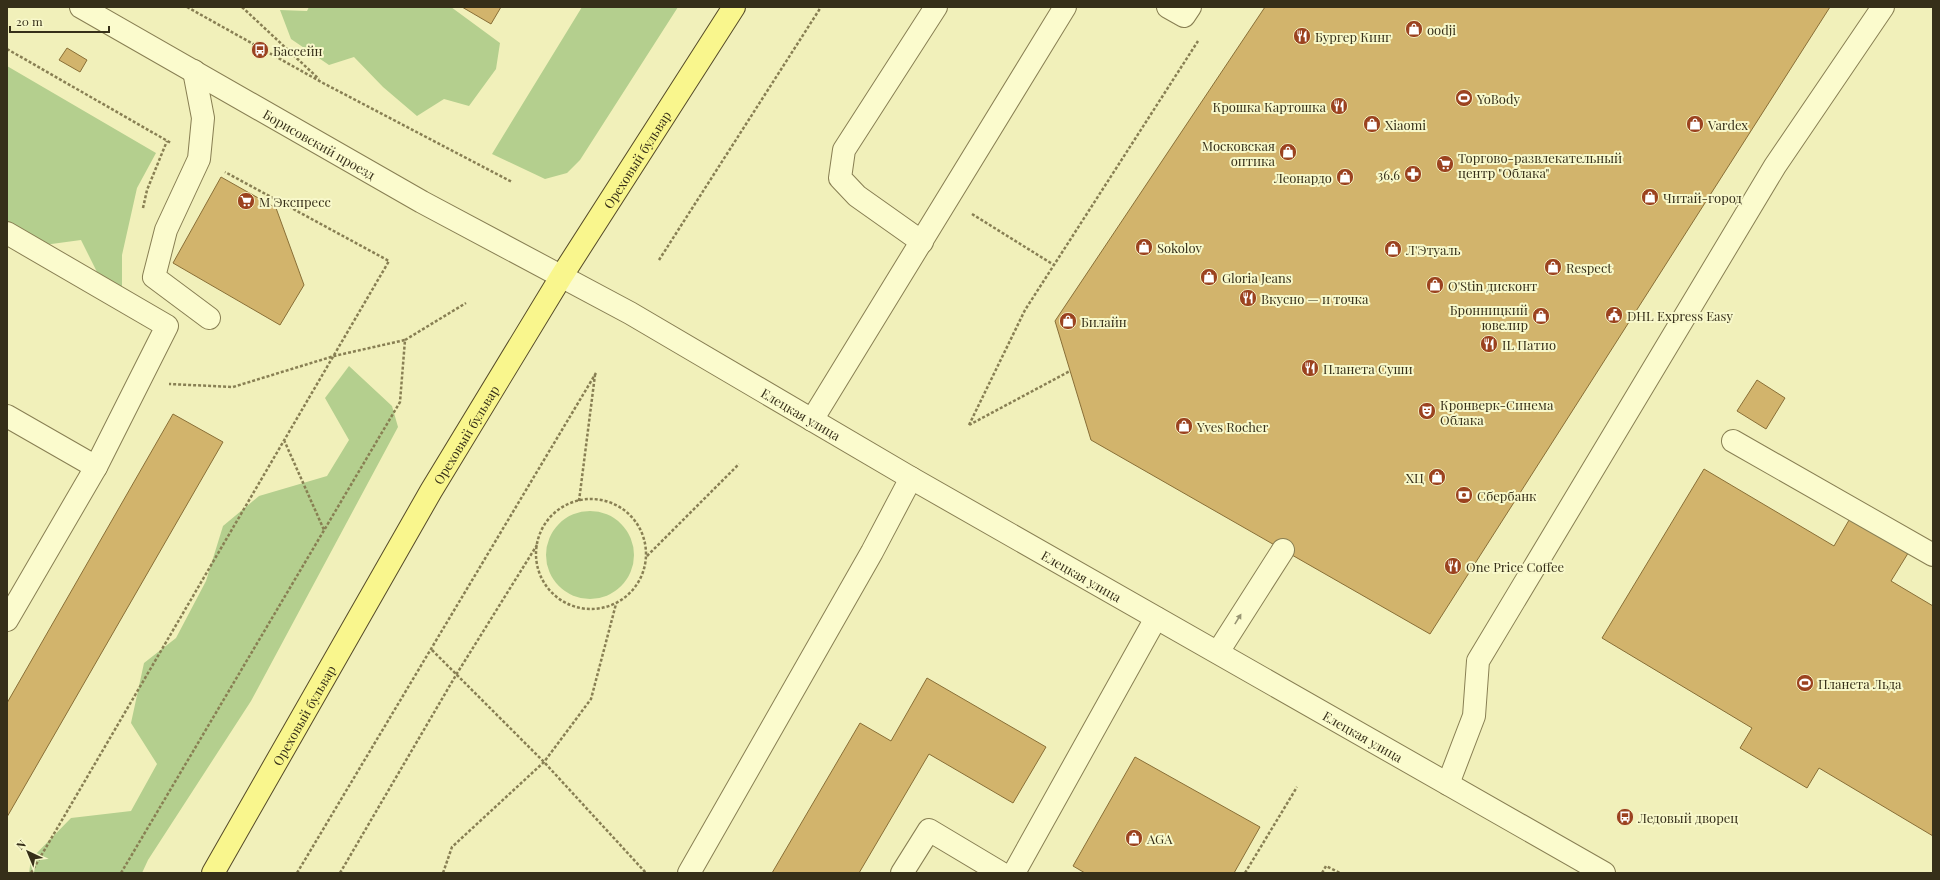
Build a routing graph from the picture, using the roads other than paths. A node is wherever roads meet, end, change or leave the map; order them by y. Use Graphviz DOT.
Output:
graph roads {
  1 [pos="81,7"];
  2 [pos="734,7"];
  3 [pos="936,7"];
  4 [pos="1065,7"];
  5 [pos="1168,7"];
  6 [pos="1190,7"];
  7 [pos="1883,7"];
  8 [pos="194,71"];
  9 [pos="7,233"];
  10 [pos="922,242"];
  11 [pos="561,277"];
  12 [pos="209,318"];
  13 [pos="7,416"];
  14 [pos="812,420"];
  15 [pos="1733,441"];
  16 [pos="96,467"];
  17 [pos="911,478"];
  18 [pos="1283,550"];
  19 [pos="1933,555"];
  20 [pos="14,594"];
  21 [pos="1156,618"];
  22 [pos="7,620"];
  23 [pos="1218,652"];
  24 [pos="1448,784"];
  25 [pos="213,873"];
  26 [pos="689,873"];
  27 [pos="902,873"];
  28 [pos="1001,873"];
  29 [pos="1014,873"];
  30 [pos="1604,873"];
  1 -- 8 [label="street, Борисовский проезд"];
  2 -- 11 [label="main road, Ореховый бульвар"];
  3 -- 10 [label="street"];
  4 -- 10 [label="street"];
  5 -- 6 [label="street"];
  7 -- 24 [label="street"];
  8 -- 11 [label="street, Борисовский проезд"];
  8 -- 12 [label="street"];
  9 -- 16 [label="street"];
  10 -- 14 [label="street"];
  11 -- 14 [label="street, Елецкая улица"];
  11 -- 25 [label="main road, Ореховый бульвар"];
  13 -- 16 [label="street"];
  14 -- 17 [label="street, Елецкая улица"];
  15 -- 19 [label="street"];
  16 -- 20 [label="street"];
  17 -- 21 [label="street, Елецкая улица"];
  17 -- 26 [label="street"];
  23 -- 18 [label="street, one-way"];
  20 -- 22 [label="street"];
  21 -- 23 [label="street, Елецкая улица"];
  21 -- 29 [label="street"];
  23 -- 24 [label="street, Елецкая улица"];
  24 -- 30 [label="street, Елецкая улица"];
  27 -- 28 [label="street"];
}
